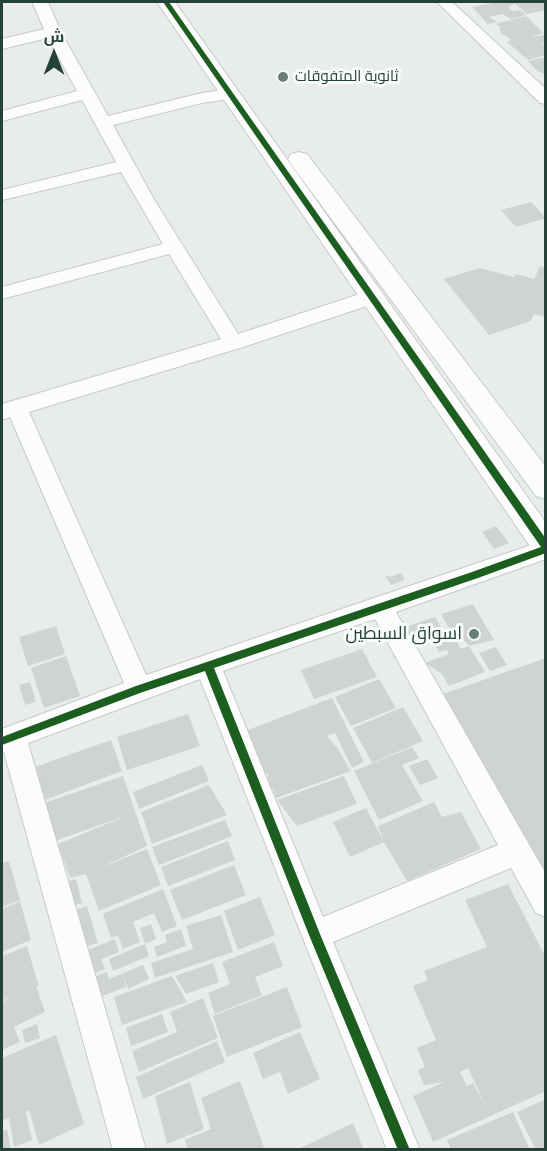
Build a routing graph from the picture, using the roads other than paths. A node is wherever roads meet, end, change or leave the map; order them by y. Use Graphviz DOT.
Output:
graph roads {
  1 [pos="40,2"];
  2 [pos="166,2"];
  3 [pos="187,2"];
  4 [pos="444,2"];
  5 [pos="53,32"];
  6 [pos="2,44"];
  7 [pos="87,94"];
  8 [pos="229,94"];
  9 [pos="546,99"];
  10 [pos="2,116"];
  11 [pos="103,122"];
  12 [pos="126,165"];
  13 [pos="2,195"];
  14 [pos="173,247"];
  15 [pos="2,292"];
  16 [pos="372,297"];
  17 [pos="233,342"];
  18 [pos="9,410"];
  19 [pos="546,488"];
  20 [pos="546,548"];
  21 [pos="380,606"];
  22 [pos="208,666"];
  23 [pos="139,688"];
  24 [pos="7,739"];
  25 [pos="515,852"];
  26 [pos="546,903"];
  27 [pos="315,935"];
  28 [pos="130,1149"];
  29 [pos="404,1149"];
  1 -- 5 [label="street"];
  2 -- 8 [label="street"];
  3 -- 19 [label="street"];
  4 -- 9 [label="street"];
  5 -- 6 [label="street"];
  5 -- 7 [label="street"];
  7 -- 10 [label="street"];
  7 -- 11 [label="street"];
  8 -- 11 [label="street"];
  8 -- 16 [label="street"];
  11 -- 12 [label="street"];
  12 -- 13 [label="street"];
  12 -- 14 [label="street"];
  14 -- 15 [label="street"];
  14 -- 17 [label="street"];
  16 -- 17 [label="street"];
  16 -- 20 [label="street"];
  17 -- 18 [label="street"];
  18 -- 23 [label="street"];
  20 -- 21 [label="street"];
  21 -- 22 [label="street"];
  21 -- 25 [label="street"];
  22 -- 23 [label="street"];
  22 -- 27 [label="street"];
  23 -- 24 [label="street"];
  24 -- 28 [label="street"];
  25 -- 26 [label="street"];
  25 -- 27 [label="street"];
  27 -- 29 [label="street"];
}
